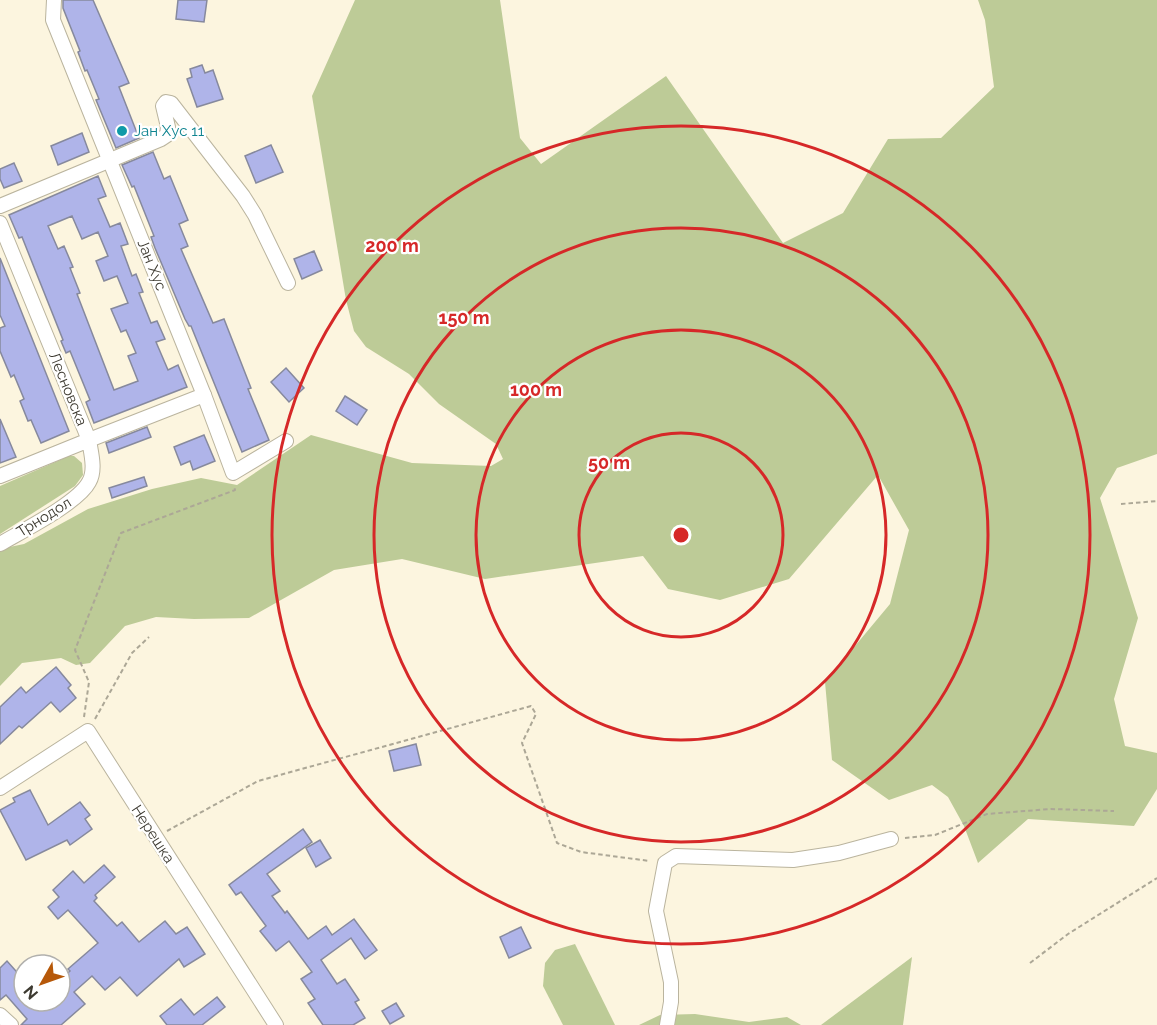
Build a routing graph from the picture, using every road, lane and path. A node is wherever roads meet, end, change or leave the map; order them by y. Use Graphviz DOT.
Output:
graph roads {
  1 [pos="54,0"];
  2 [pos="110,161"];
  3 [pos="0,206"];
  4 [pos="0,223"];
  5 [pos="288,283"];
  6 [pos="204,396"];
  7 [pos="89,440"];
  8 [pos="286,441"];
  9 [pos="233,472"];
  10 [pos="0,476"];
  11 [pos="1157,501"];
  12 [pos="1121,504"];
  13 [pos="0,544"];
  14 [pos="149,637"];
  15 [pos="85,733"];
  16 [pos="0,788"];
  17 [pos="1114,811"];
  18 [pos="155,838"];
  19 [pos="891,838"];
  20 [pos="665,863"];
  21 [pos="1157,878"];
  22 [pos="1030,963"];
  23 [pos="0,1015"];
  24 [pos="11,1025"];
  25 [pos="276,1025"];
  26 [pos="667,1025"];
  1 -- 2 [label="street, Јан Хус"];
  2 -- 3 [label="street"];
  2 -- 5 [label="street"];
  2 -- 6 [label="street, Јан Хус"];
  4 -- 7 [label="street, Лесновска"];
  6 -- 7 [label="street, Лесновска"];
  6 -- 9 [label="street, Јан Хус"];
  7 -- 10 [label="street"];
  7 -- 13 [label="street, Трнодол"];
  8 -- 9 [label="street"];
  9 -- 15 [label="path"];
  11 -- 12 [label="path"];
  14 -- 15 [label="path"];
  15 -- 16 [label="street"];
  15 -- 18 [label="street, Нерешка"];
  17 -- 19 [label="path"];
  18 -- 20 [label="path"];
  18 -- 25 [label="street, Нерешка"];
  19 -- 20 [label="street"];
  20 -- 26 [label="street"];
  21 -- 22 [label="path"];
  23 -- 24 [label="street"];
}
